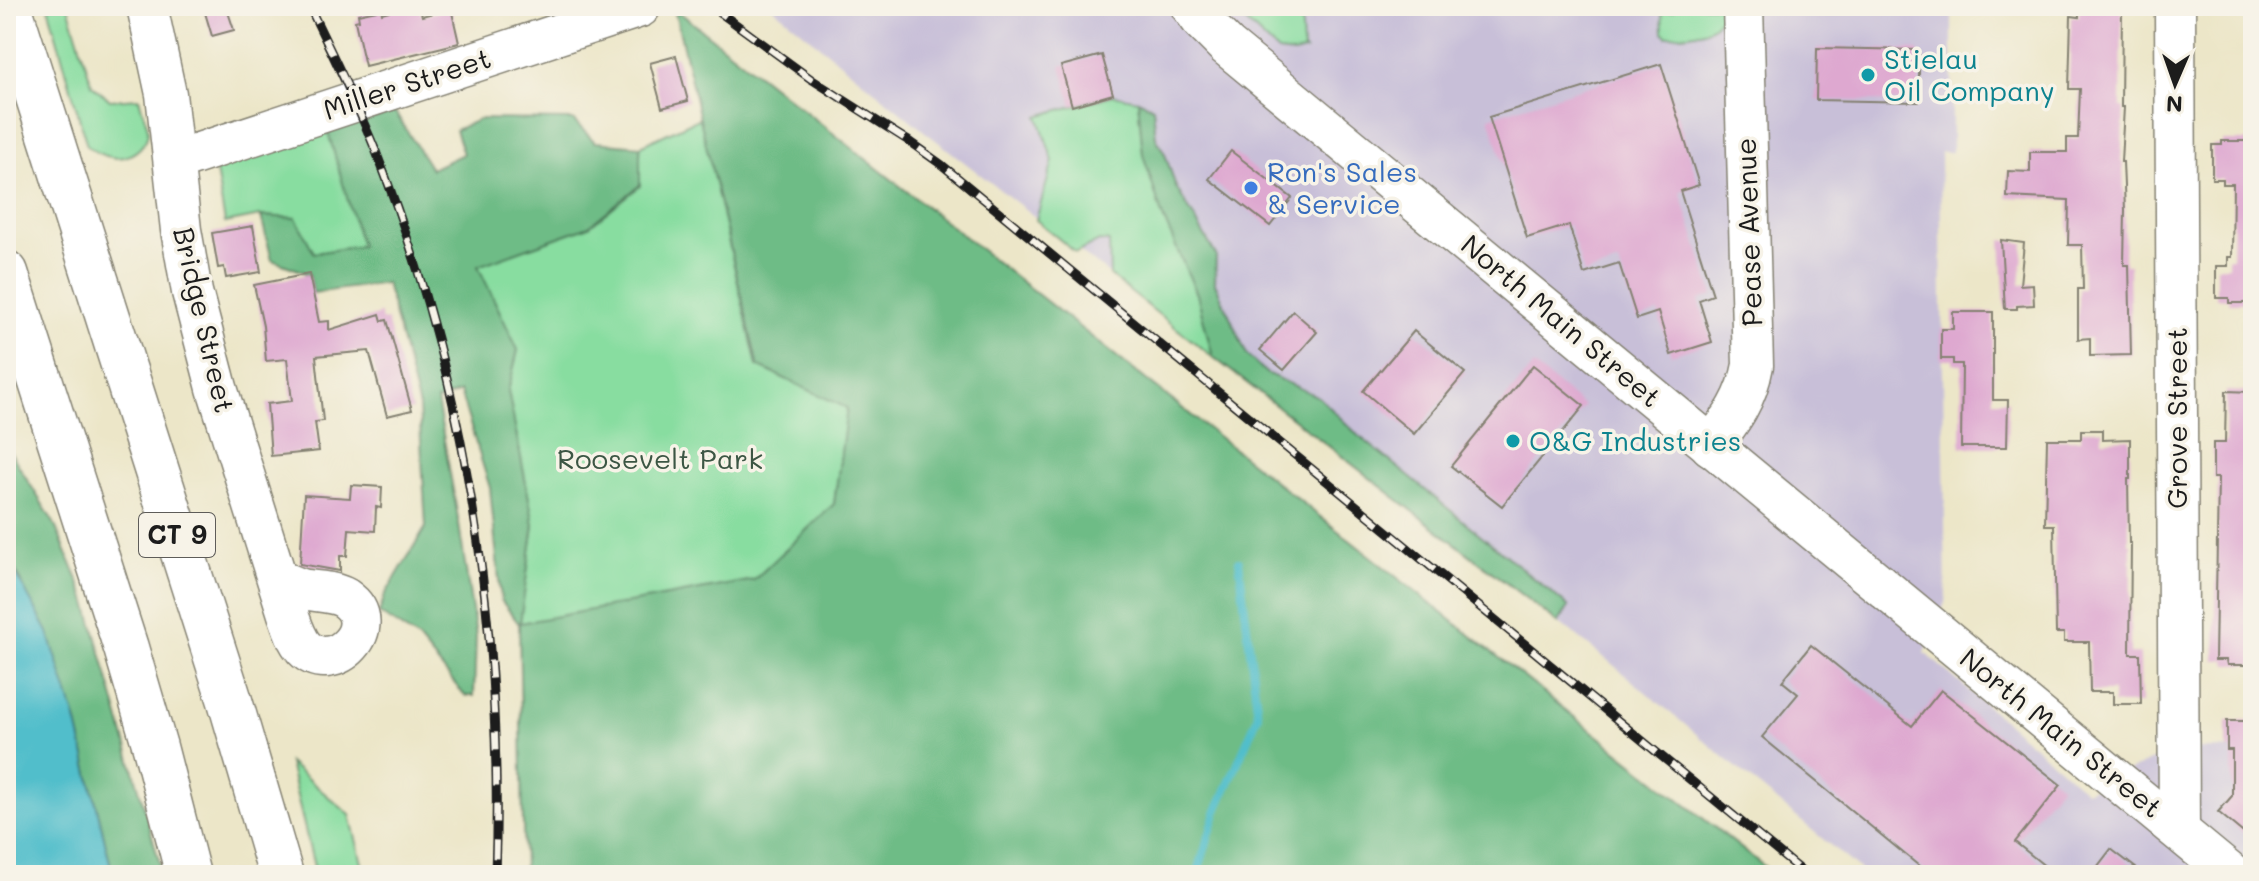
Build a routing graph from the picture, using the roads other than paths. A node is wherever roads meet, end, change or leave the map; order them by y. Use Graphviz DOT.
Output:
graph roads {
  1 [pos="9,6"];
  2 [pos="147,6"];
  3 [pos="1191,6"];
  4 [pos="1743,6"];
  5 [pos="2175,6"];
  6 [pos="640,7"];
  7 [pos="175,161"];
  8 [pos="6,273"];
  9 [pos="1711,446"];
  10 [pos="279,580"];
  11 [pos="2179,830"];
  12 [pos="188,875"];
  13 [pos="281,875"];
  14 [pos="2232,875"];
  1 -- 13 [label="highway, CT 9"];
  2 -- 7 [label="street, Bridge Street"];
  3 -- 9 [label="street, North Main Street"];
  4 -- 9 [label="street, Pease Avenue"];
  5 -- 11 [label="street, Grove Street"];
  6 -- 7 [label="street, Miller Street"];
  7 -- 10 [label="street, Bridge Street"];
  8 -- 12 [label="highway, CT 9"];
  9 -- 11 [label="street, North Main Street"];
  11 -- 14 [label="street, North Main Street"];
}
